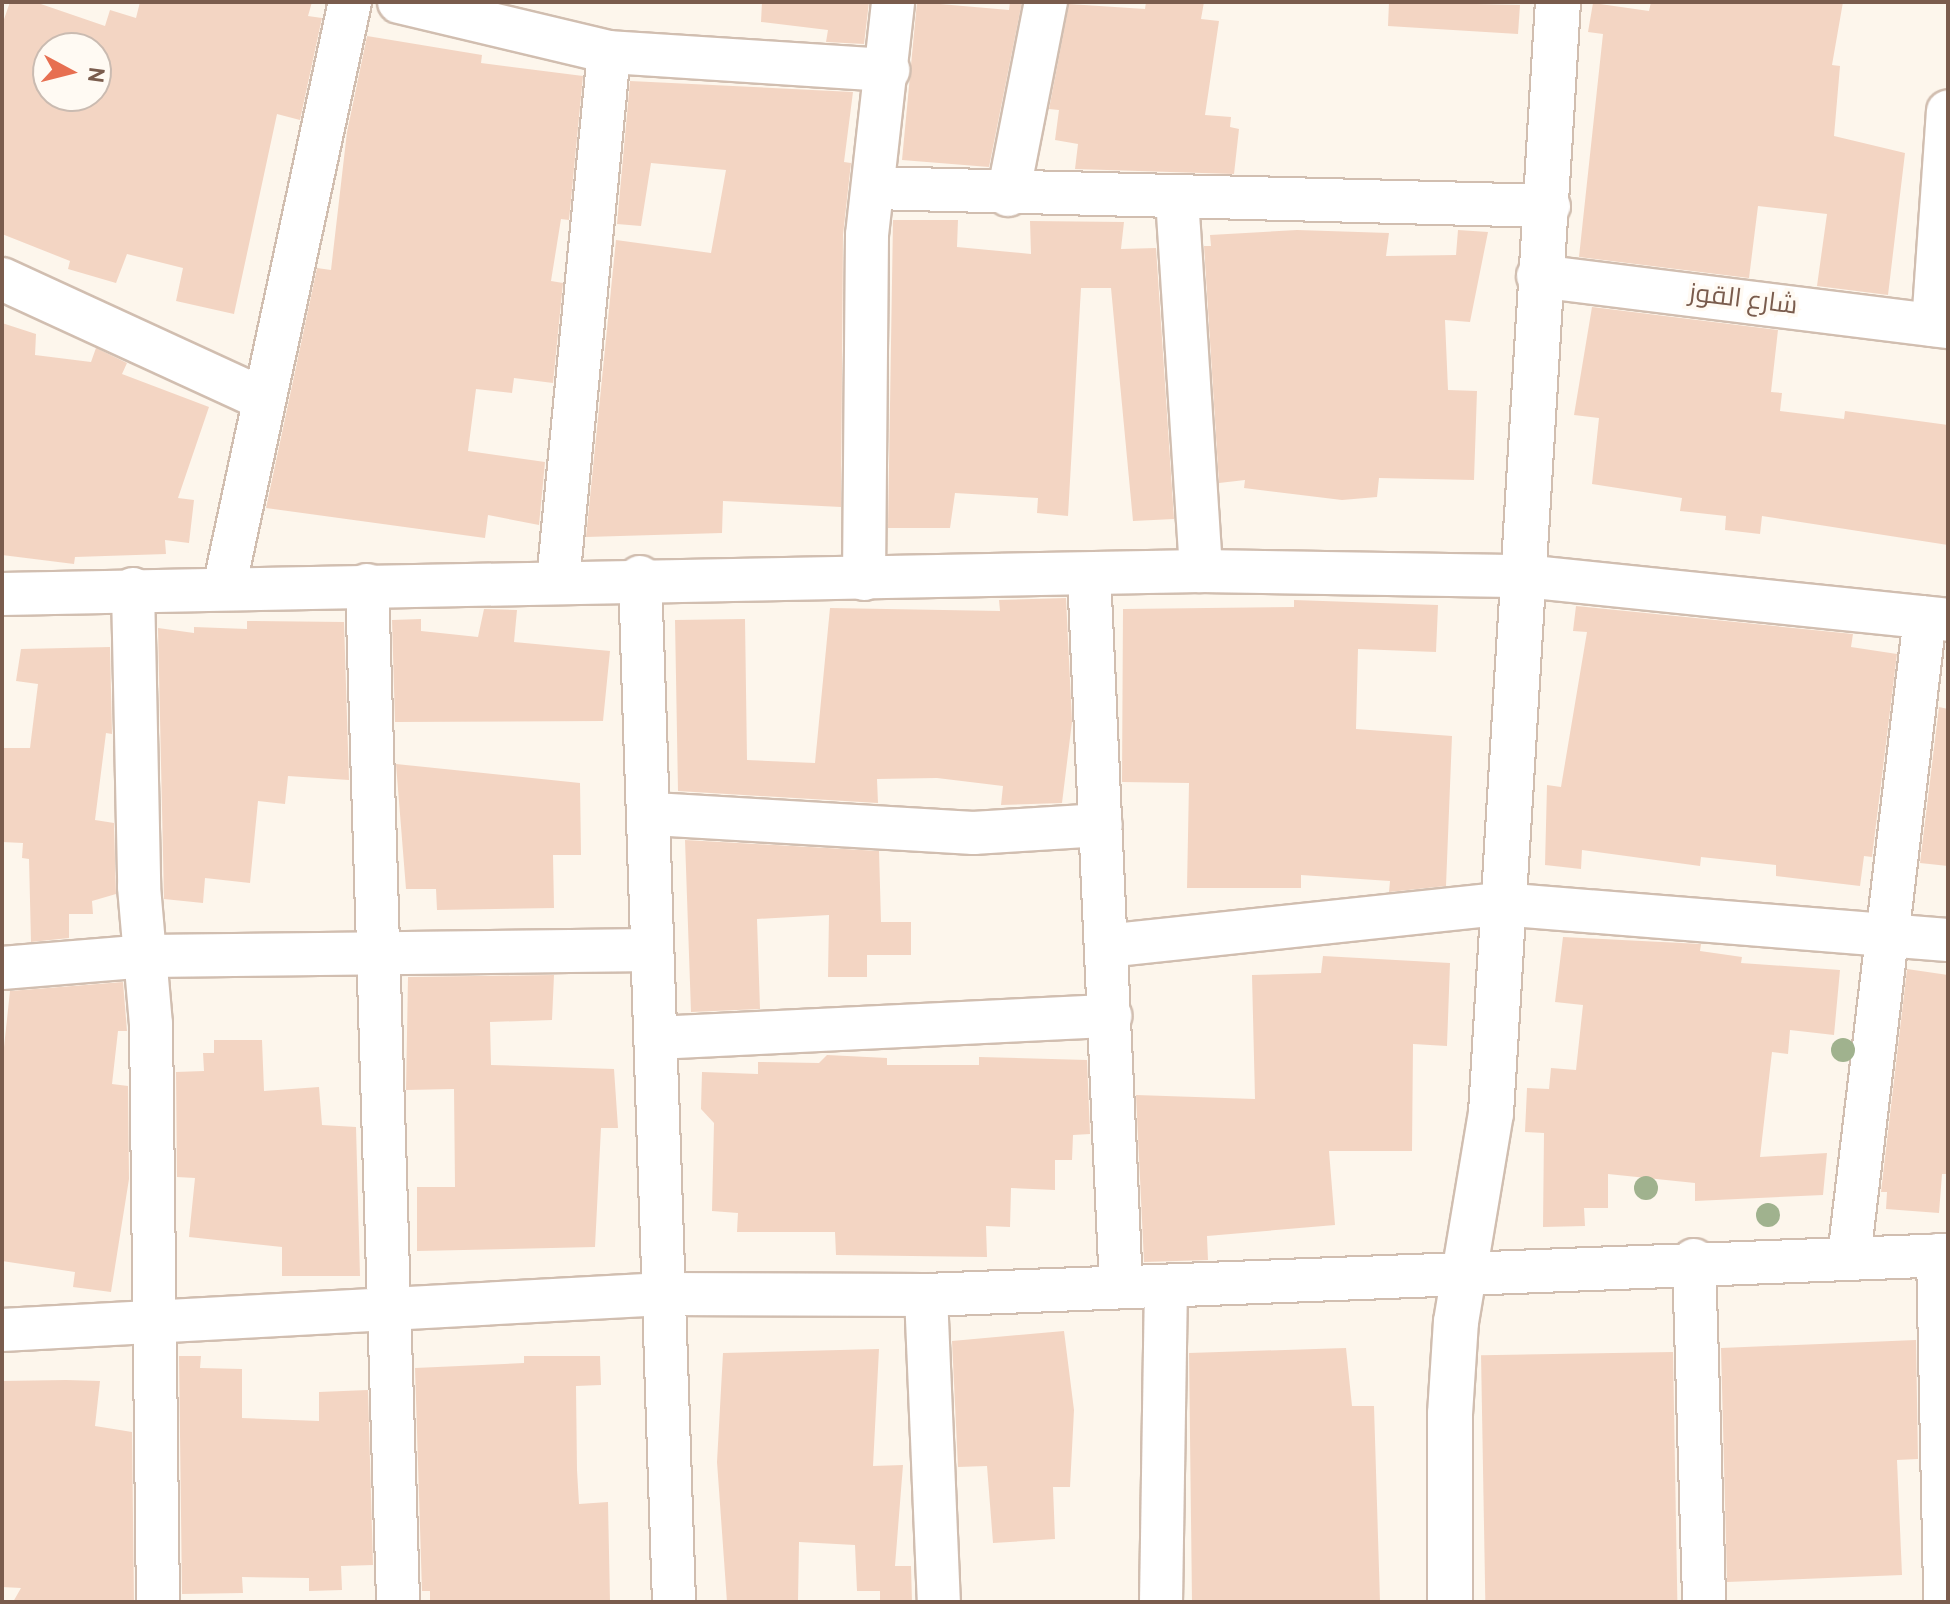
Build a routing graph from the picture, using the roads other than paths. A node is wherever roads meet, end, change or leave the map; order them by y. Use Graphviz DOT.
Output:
graph roads {
  1 [pos="350,2"];
  2 [pos="399,2"];
  3 [pos="893,2"];
  4 [pos="1046,2"];
  5 [pos="1558,2"];
  6 [pos="609,52"];
  7 [pos="888,70"];
  8 [pos="1948,112"];
  9 [pos="874,188"];
  10 [pos="1008,195"];
  11 [pos="1177,198"];
  12 [pos="1549,206"];
  13 [pos="1538,276"];
  14 [pos="2,279"];
  15 [pos="1940,326"];
  16 [pos="259,397"];
  17 [pos="1201,571"];
  18 [pos="1089,574"];
  19 [pos="1524,576"];
  20 [pos="640,577"];
  21 [pos="864,579"];
  22 [pos="558,581"];
  23 [pos="367,585"];
  24 [pos="224,588"];
  25 [pos="133,589"];
  26 [pos="2,594"];
  27 [pos="1937,619"];
  28 [pos="653,814"];
  29 [pos="1101,825"];
  30 [pos="1500,904"];
  31 [pos="1890,930"];
  32 [pos="1948,940"];
  33 [pos="1106,946"];
  34 [pos="652,950"];
  35 [pos="375,953"];
  36 [pos="148,956"];
  37 [pos="2,968"];
  38 [pos="1110,1016"];
  39 [pos="656,1038"];
  40 [pos="1943,1255"];
  41 [pos="1849,1257"];
  42 [pos="1694,1260"];
  43 [pos="1467,1269"];
  44 [pos="1166,1286"];
  45 [pos="1121,1287"];
  46 [pos="664,1294"];
  47 [pos="926,1295"];
  48 [pos="393,1310"];
  49 [pos="152,1324"];
  50 [pos="2,1330"];
  51 [pos="158,1602"];
  52 [pos="398,1602"];
  53 [pos="674,1602"];
  54 [pos="939,1602"];
  55 [pos="1161,1602"];
  56 [pos="1450,1602"];
  57 [pos="1704,1602"];
  58 [pos="1945,1602"];
  1 -- 16 [label="street"];
  2 -- 6 [label="street"];
  3 -- 7 [label="street"];
  4 -- 10 [label="street"];
  5 -- 12 [label="street"];
  6 -- 7 [label="street"];
  6 -- 22 [label="street"];
  7 -- 9 [label="street"];
  8 -- 15 [label="street"];
  9 -- 10 [label="street"];
  9 -- 21 [label="street"];
  10 -- 11 [label="street"];
  11 -- 12 [label="street"];
  11 -- 17 [label="street"];
  12 -- 13 [label="street"];
  13 -- 15 [label="street, شارع القوز"];
  13 -- 19 [label="street"];
  14 -- 16 [label="street"];
  16 -- 24 [label="street"];
  17 -- 18 [label="street"];
  17 -- 19 [label="street"];
  18 -- 21 [label="street"];
  18 -- 29 [label="street"];
  19 -- 27 [label="street"];
  19 -- 30 [label="street"];
  20 -- 21 [label="street"];
  20 -- 22 [label="street"];
  20 -- 28 [label="street"];
  22 -- 23 [label="street"];
  23 -- 24 [label="street"];
  23 -- 35 [label="street"];
  24 -- 25 [label="street"];
  25 -- 26 [label="street"];
  25 -- 36 [label="street"];
  27 -- 31 [label="street"];
  28 -- 29 [label="street"];
  28 -- 34 [label="street"];
  29 -- 33 [label="street"];
  30 -- 31 [label="street"];
  30 -- 33 [label="street"];
  30 -- 43 [label="street"];
  31 -- 32 [label="street"];
  31 -- 41 [label="street"];
  33 -- 38 [label="street"];
  34 -- 35 [label="street"];
  34 -- 39 [label="street"];
  35 -- 36 [label="street"];
  35 -- 48 [label="street"];
  36 -- 37 [label="street"];
  36 -- 49 [label="street"];
  38 -- 39 [label="street"];
  38 -- 45 [label="street"];
  39 -- 46 [label="street"];
  40 -- 41 [label="street"];
  40 -- 58 [label="street"];
  41 -- 42 [label="street"];
  42 -- 43 [label="street"];
  42 -- 57 [label="street"];
  43 -- 44 [label="street"];
  43 -- 56 [label="street"];
  44 -- 45 [label="street"];
  44 -- 55 [label="street"];
  45 -- 47 [label="street"];
  46 -- 47 [label="street"];
  46 -- 48 [label="street"];
  46 -- 53 [label="street"];
  47 -- 54 [label="street"];
  48 -- 49 [label="street"];
  48 -- 52 [label="street"];
  49 -- 50 [label="street"];
  49 -- 51 [label="street"];
}
